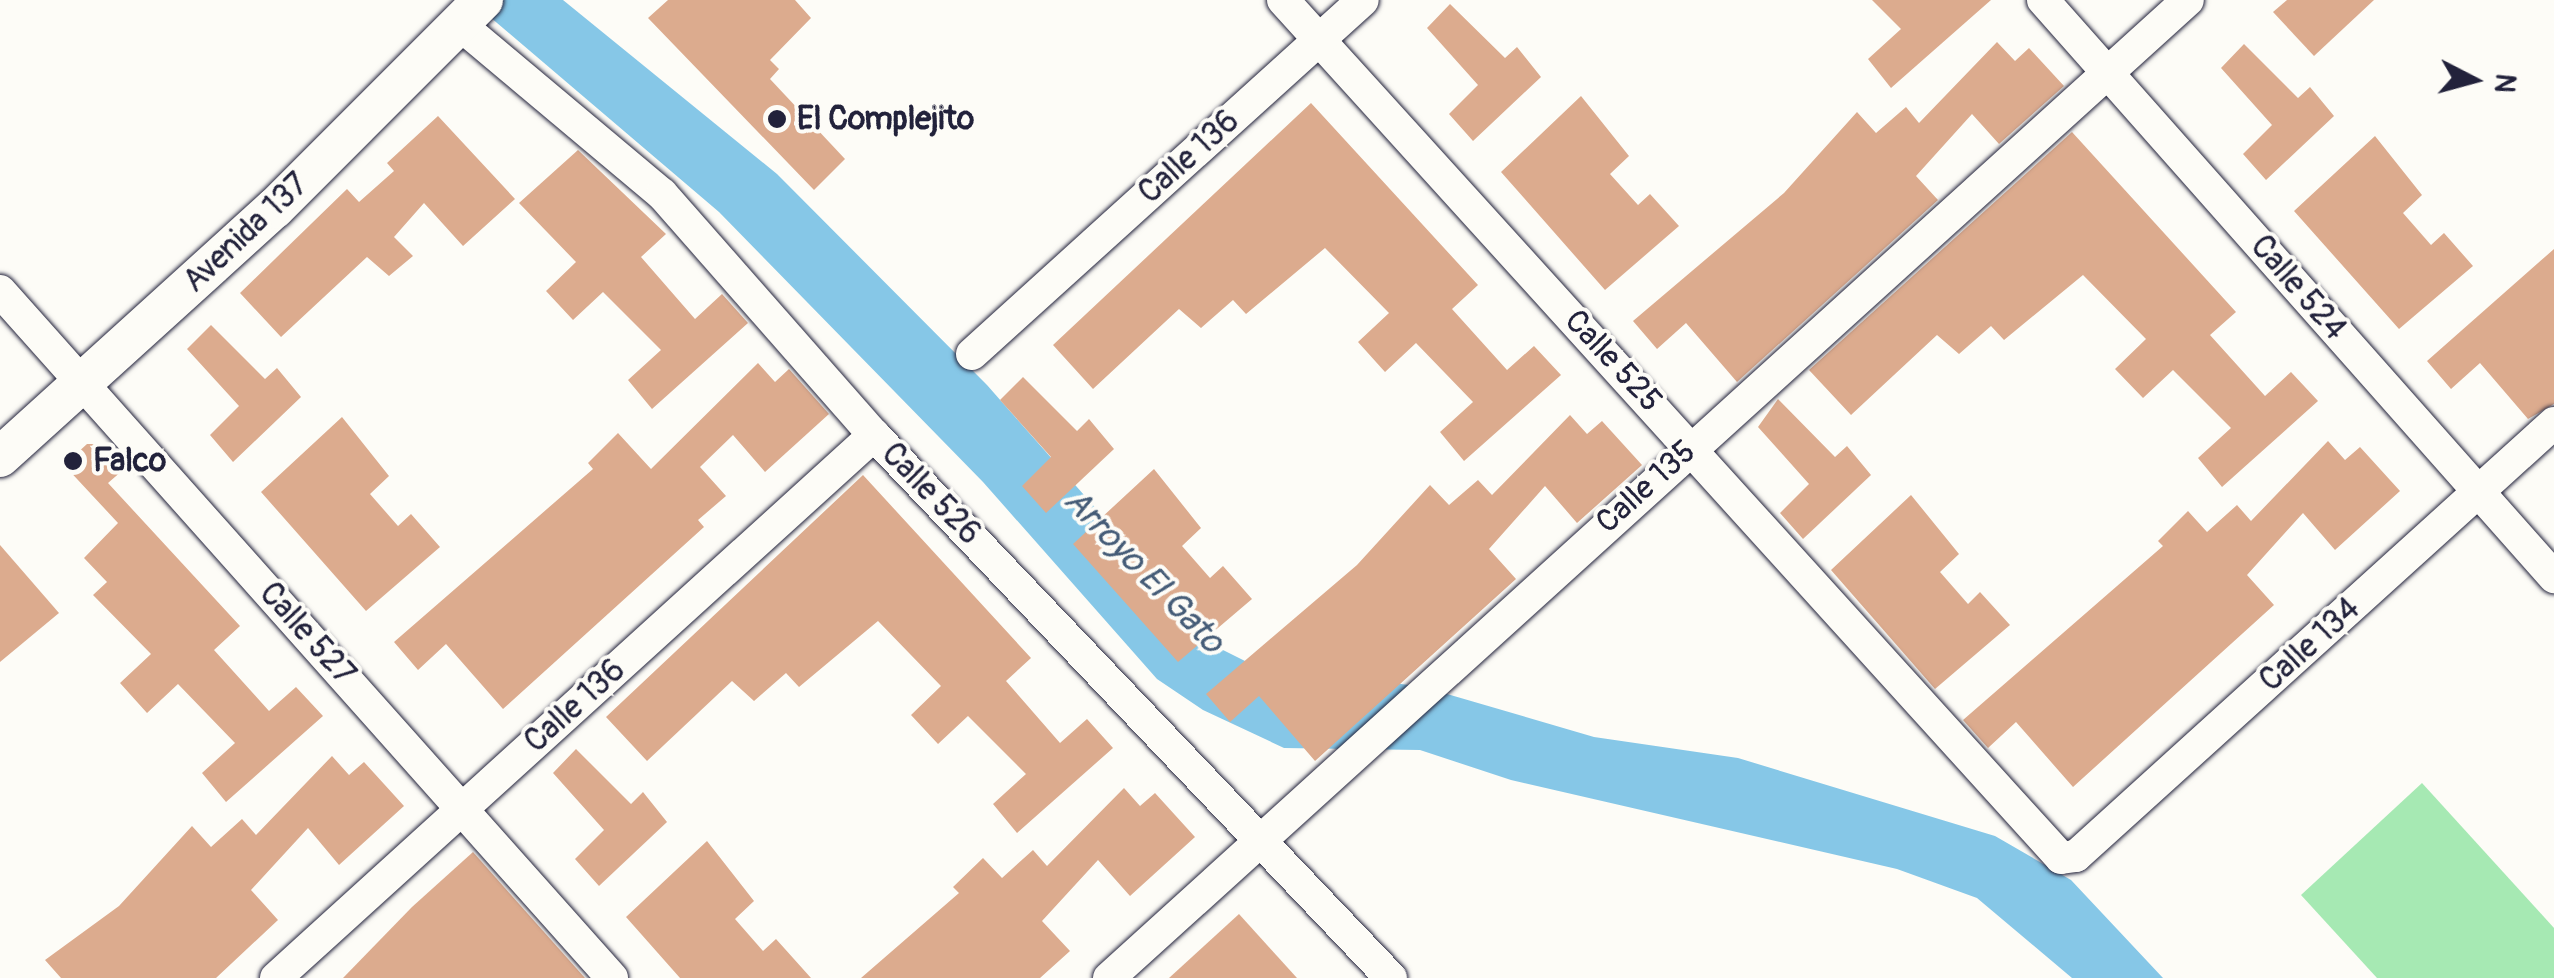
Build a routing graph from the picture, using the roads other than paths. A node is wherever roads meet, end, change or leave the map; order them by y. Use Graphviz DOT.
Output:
graph roads {
  1 [pos="1283,0"];
  2 [pos="1363,0"];
  3 [pos="2043,0"];
  4 [pos="2188,0"];
  5 [pos="471,11"];
  6 [pos="1318,40"];
  7 [pos="2108,71"];
  8 [pos="0,291"];
  9 [pos="972,354"];
  10 [pos="83,383"];
  11 [pos="2554,423"];
  12 [pos="874,435"];
  13 [pos="1692,446"];
  14 [pos="0,456"];
  15 [pos="2479,494"];
  16 [pos="2554,577"];
  17 [pos="463,808"];
  18 [pos="1266,837"];
  19 [pos="2061,858"];
  20 [pos="276,978"];
  21 [pos="612,978"];
  22 [pos="1109,978"];
  23 [pos="1392,978"];
  1 -- 6 [label="street, Calle 525"];
  2 -- 6 [label="street, Calle 136"];
  3 -- 7 [label="street, Calle 524"];
  4 -- 7 [label="street, Calle 135"];
  5 -- 10 [label="street, Avenida 137"];
  5 -- 12 [label="street, Calle 526"];
  6 -- 9 [label="street, Calle 136"];
  6 -- 13 [label="street, Calle 525"];
  7 -- 13 [label="street, Calle 135"];
  7 -- 15 [label="street, Calle 524"];
  8 -- 10 [label="street, Calle 527"];
  10 -- 14 [label="street, Avenida 137"];
  10 -- 17 [label="street, Calle 527"];
  11 -- 15 [label="street, Calle 134"];
  12 -- 17 [label="street, Calle 136"];
  12 -- 18 [label="street, Calle 526"];
  13 -- 18 [label="street, Calle 135"];
  13 -- 19 [label="street, Calle 525"];
  15 -- 16 [label="street, Calle 524"];
  15 -- 19 [label="street, Calle 134"];
  17 -- 20 [label="street, Calle 136"];
  17 -- 21 [label="street, Calle 527"];
  18 -- 22 [label="street, Calle 135"];
  18 -- 23 [label="street, Calle 526"];
}
